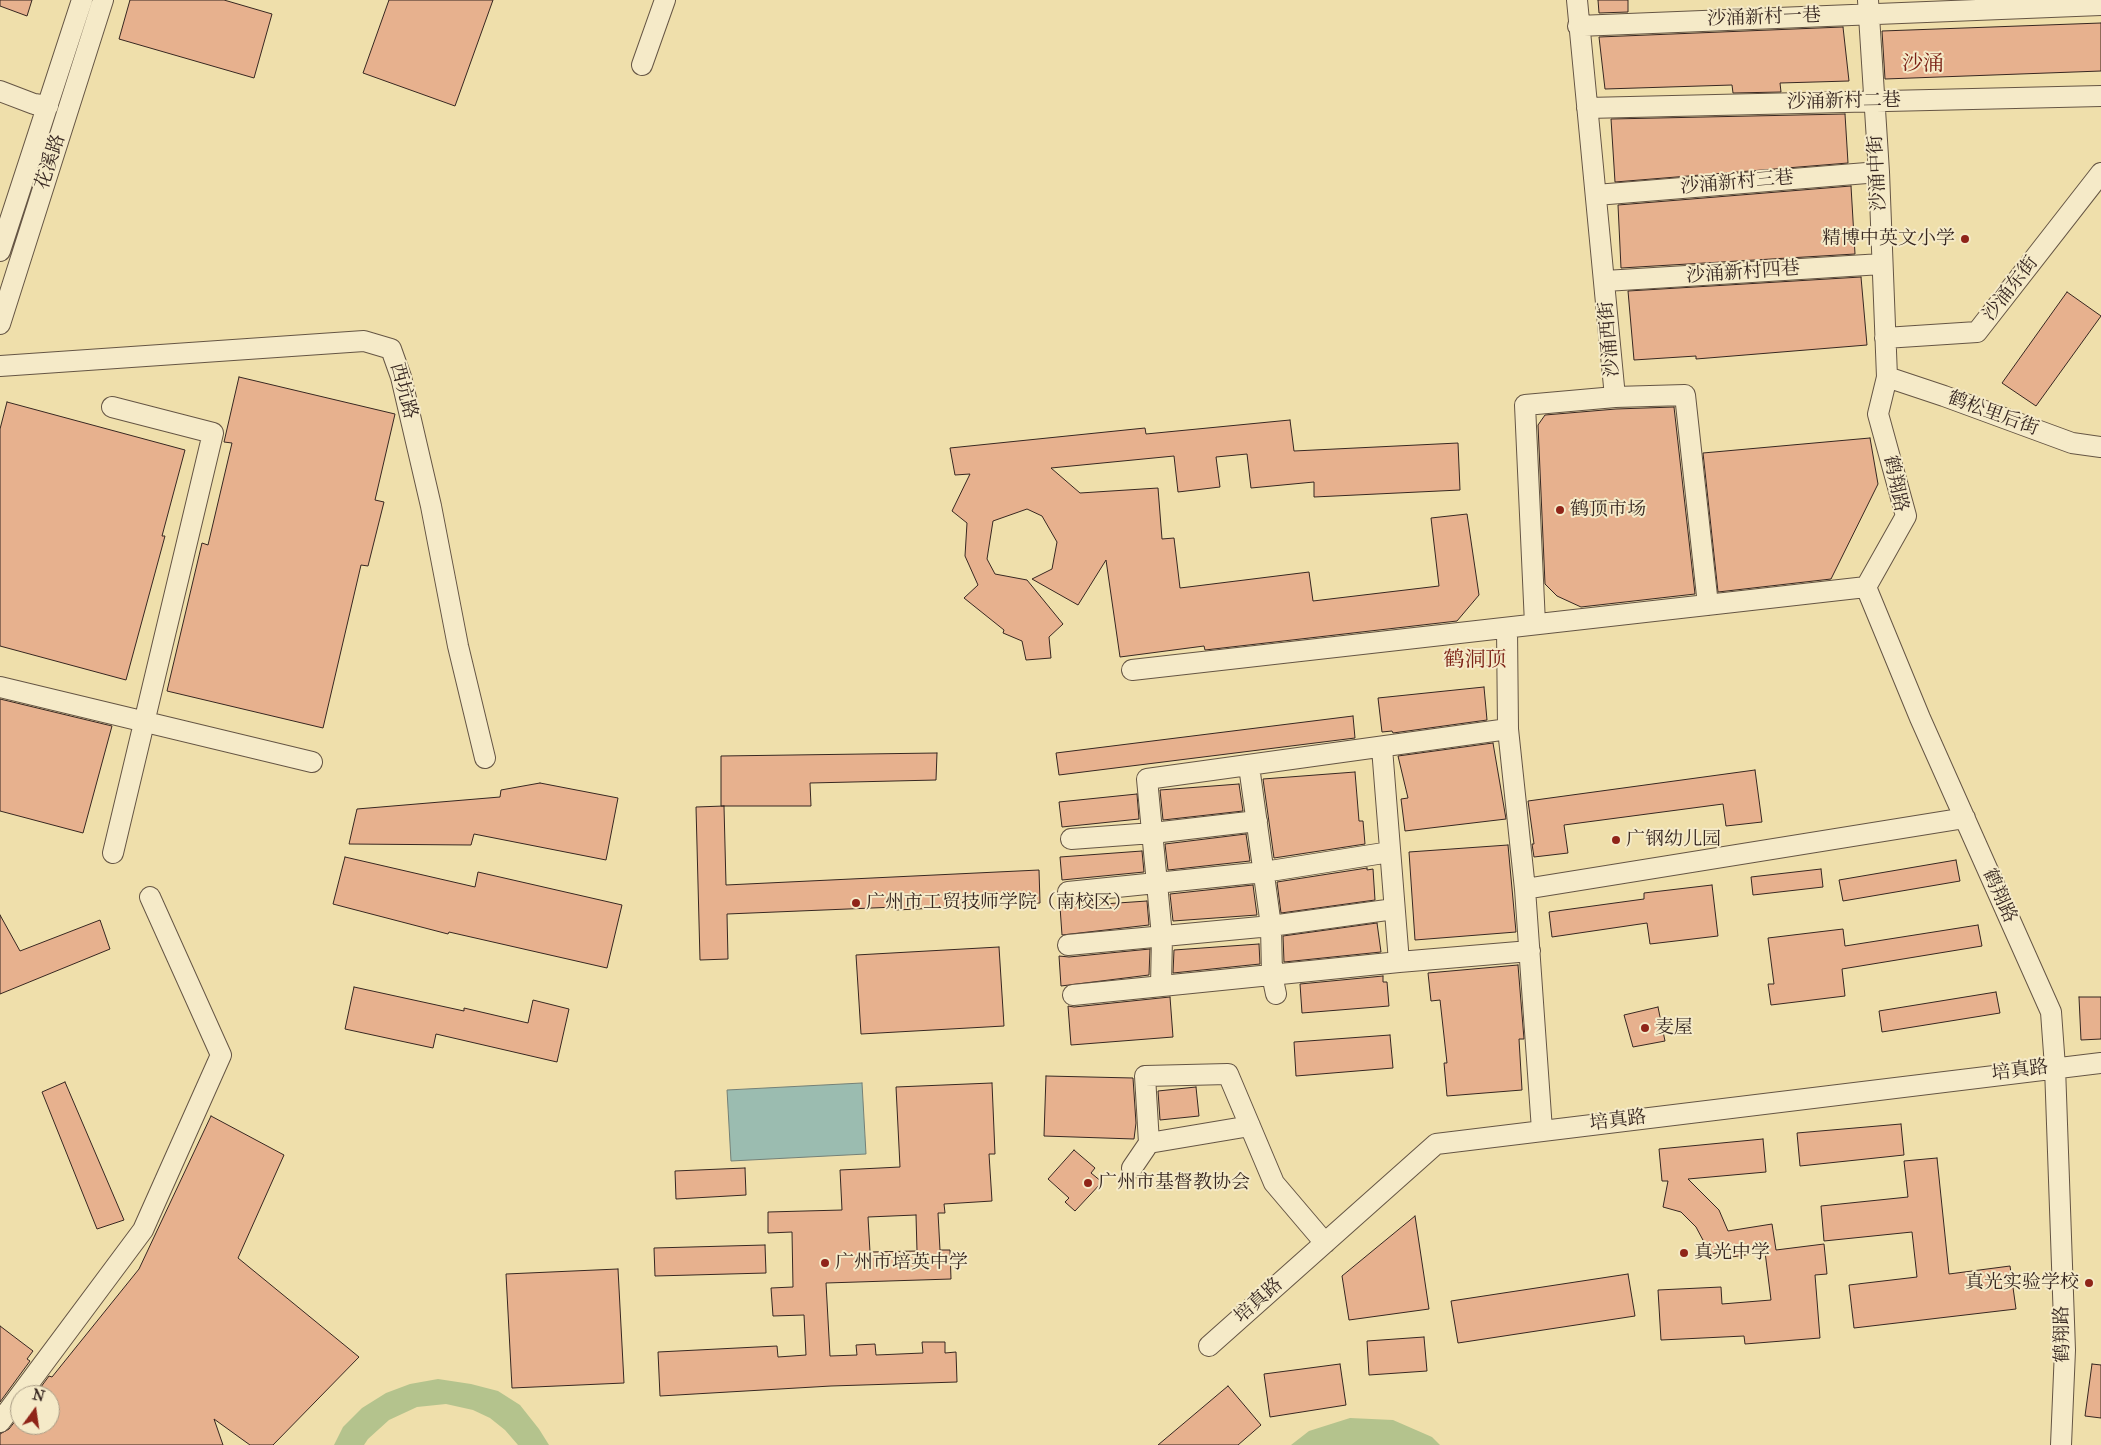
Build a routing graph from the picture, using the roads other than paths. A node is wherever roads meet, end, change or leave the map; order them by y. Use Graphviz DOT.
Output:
graph roads {
  1 [pos="82,0"];
  2 [pos="103,0"];
  3 [pos="665,0"];
  4 [pos="1577,0"];
  5 [pos="2101,5"];
  6 [pos="1868,7"];
  7 [pos="1578,26"];
  8 [pos="642,65"];
  9 [pos="0,91"];
  10 [pos="2101,96"];
  11 [pos="1874,101"];
  12 [pos="48,106"];
  13 [pos="1587,108"];
  14 [pos="1879,172"];
  15 [pos="2101,173"];
  16 [pos="1596,195"];
  17 [pos="0,251"];
  18 [pos="1882,264"];
  19 [pos="1604,282"];
  20 [pos="0,324"];
  21 [pos="1885,338"];
  22 [pos="0,366"];
  23 [pos="1886,377"];
  24 [pos="1615,396"];
  25 [pos="112,407"];
  26 [pos="2101,447"];
  27 [pos="1866,587"];
  28 [pos="1708,605"];
  29 [pos="1535,624"];
  30 [pos="1507,628"];
  31 [pos="1132,670"];
  32 [pos="0,687"];
  33 [pos="144,722"];
  34 [pos="1508,729"];
  35 [pos="1382,748"];
  36 [pos="485,758"];
  37 [pos="312,762"];
  38 [pos="1250,766"];
  39 [pos="1965,818"];
  40 [pos="1257,821"];
  41 [pos="1153,833"];
  42 [pos="1071,839"];
  43 [pos="113,852"];
  44 [pos="1390,852"];
  45 [pos="1264,872"];
  46 [pos="1158,884"];
  47 [pos="1526,889"];
  48 [pos="1068,892"];
  49 [pos="150,897"];
  50 [pos="1394,909"];
  51 [pos="1271,926"];
  52 [pos="1162,936"];
  53 [pos="1068,945"];
  54 [pos="1530,951"];
  55 [pos="1399,962"];
  56 [pos="1274,984"];
  57 [pos="1161,986"];
  58 [pos="1073,995"];
  59 [pos="2101,1063"];
  60 [pos="2054,1067"];
  61 [pos="1250,1126"];
  62 [pos="1542,1130"];
  63 [pos="1149,1143"];
  64 [pos="1132,1168"];
  65 [pos="1325,1243"];
  66 [pos="1209,1346"];
  67 [pos="0,1422"];
  68 [pos="2061,1445"];
  1 -- 12 [label="street, 花溪路"];
  2 -- 20 [label="street, 花溪路"];
  3 -- 8 [label="street"];
  4 -- 7 [label="street, 沙涌西街"];
  5 -- 6 [label="street, 沙涌新村一巷"];
  6 -- 7 [label="street, 沙涌新村一巷"];
  6 -- 11 [label="street, 沙涌中街"];
  7 -- 13 [label="street, 沙涌西街"];
  9 -- 12 [label="street"];
  10 -- 11 [label="street, 沙涌新村二巷"];
  11 -- 13 [label="street, 沙涌新村二巷"];
  11 -- 14 [label="street, 沙涌中街"];
  12 -- 17 [label="street, 花溪路"];
  13 -- 16 [label="street, 沙涌西街"];
  14 -- 16 [label="street, 沙涌新村三巷"];
  14 -- 18 [label="street, 沙涌中街"];
  15 -- 21 [label="street, 沙涌东街"];
  16 -- 19 [label="street, 沙涌西街"];
  18 -- 19 [label="street, 沙涌新村四巷"];
  18 -- 21 [label="street, 沙涌中街"];
  19 -- 24 [label="street, 沙涌西街"];
  21 -- 23 [label="street, 沙涌中街"];
  22 -- 36 [label="street, 西坑路"];
  23 -- 26 [label="street, 鹤松里后街"];
  23 -- 27 [label="street, 鹤翔路"];
  24 -- 28 [label="street, 沙涌西街"];
  24 -- 29 [label="street"];
  25 -- 33 [label="street"];
  27 -- 28 [label="street"];
  27 -- 39 [label="street, 鹤翔路"];
  28 -- 29 [label="street"];
  29 -- 30 [label="street"];
  30 -- 31 [label="street"];
  30 -- 34 [label="street"];
  32 -- 33 [label="street"];
  33 -- 37 [label="street"];
  33 -- 43 [label="street"];
  34 -- 35 [label="street"];
  34 -- 47 [label="street"];
  35 -- 38 [label="street"];
  35 -- 44 [label="street"];
  38 -- 40 [label="street"];
  38 -- 41 [label="street"];
  39 -- 47 [label="street"];
  39 -- 60 [label="street, 鹤翔路"];
  40 -- 41 [label="street"];
  40 -- 45 [label="street"];
  41 -- 42 [label="street"];
  41 -- 46 [label="street"];
  44 -- 45 [label="street"];
  44 -- 50 [label="street"];
  45 -- 46 [label="street"];
  45 -- 51 [label="street"];
  46 -- 48 [label="street"];
  46 -- 52 [label="street"];
  47 -- 54 [label="street"];
  49 -- 67 [label="street"];
  50 -- 51 [label="street"];
  50 -- 55 [label="street"];
  51 -- 52 [label="street"];
  51 -- 56 [label="street"];
  52 -- 53 [label="street"];
  52 -- 57 [label="street"];
  54 -- 55 [label="street"];
  54 -- 62 [label="street"];
  55 -- 56 [label="street"];
  56 -- 57 [label="street"];
  57 -- 58 [label="street"];
  59 -- 60 [label="street, 培真路"];
  60 -- 62 [label="street, 培真路"];
  60 -- 68 [label="street, 鹤翔路"];
  61 -- 63 [label="street"];
  61 -- 63 [label="street"];
  61 -- 65 [label="street"];
  62 -- 65 [label="street, 培真路"];
  63 -- 64 [label="street"];
  65 -- 66 [label="street, 培真路"];
}
